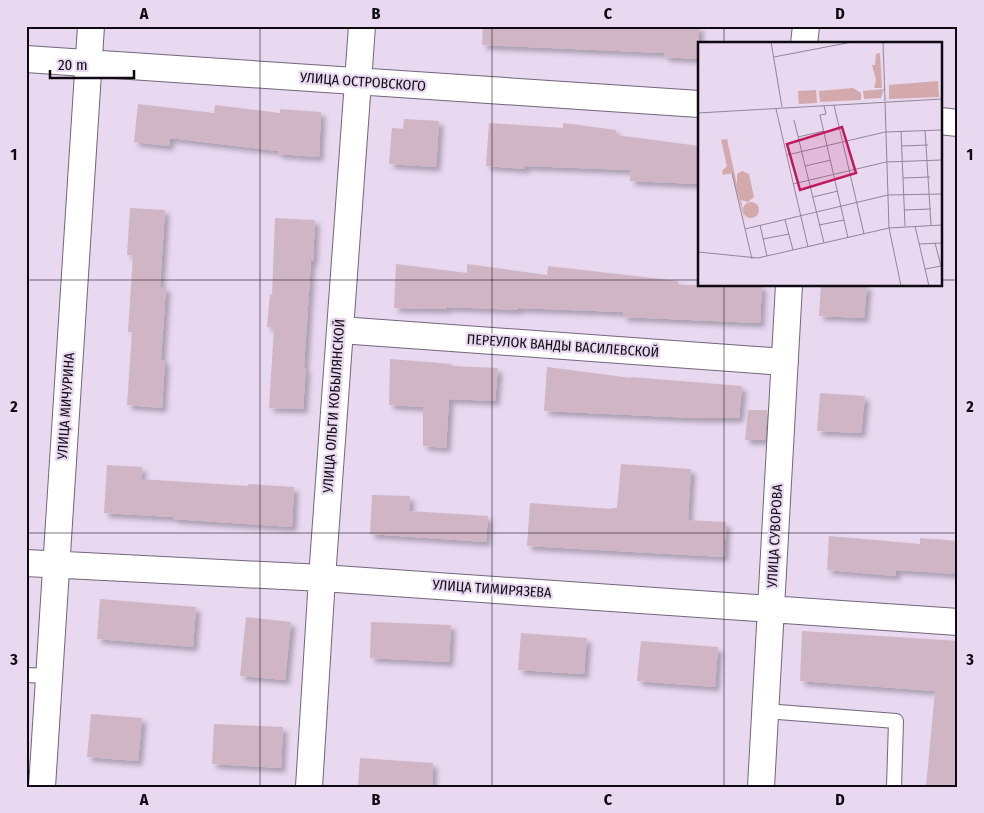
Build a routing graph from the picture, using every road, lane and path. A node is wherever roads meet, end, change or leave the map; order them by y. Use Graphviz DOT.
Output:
graph roads {
  1 [pos="91,26"];
  2 [pos="362,26"];
  3 [pos="806,26"];
  4 [pos="804,42"];
  5 [pos="26,59"];
  6 [pos="89,63"];
  7 [pos="358,81"];
  8 [pos="698,104"];
  9 [pos="942,121"];
  10 [pos="958,123"];
  11 [pos="790,286"];
  12 [pos="340,330"];
  13 [pos="785,362"];
  14 [pos="26,563"];
  15 [pos="56,565"];
  16 [pos="322,578"];
  17 [pos="771,608"];
  18 [pos="958,622"];
  19 [pos="37,676"];
  20 [pos="765,711"];
  21 [pos="42,787"];
  22 [pos="309,787"];
  23 [pos="761,787"];
  24 [pos="894,787"];
  1 -- 6 [label="street, УЛИЦА МИЧУРИНА"];
  2 -- 7 [label="street, УЛИЦА ОЛЬГИ КОБЫЛЯНСКОЙ"];
  3 -- 4 [label="street"];
  5 -- 6 [label="street, УЛИЦА ОСТРОВСКОГО"];
  6 -- 7 [label="street, УЛИЦА ОСТРОВСКОГО"];
  6 -- 15 [label="street, УЛИЦА МИЧУРИНА"];
  7 -- 8 [label="street, УЛИЦА ОСТРОВСКОГО"];
  7 -- 12 [label="street, УЛИЦА ОЛЬГИ КОБЫЛЯНСКОЙ"];
  9 -- 10 [label="street"];
  11 -- 13 [label="street, УЛИЦА СУВОРОВА"];
  12 -- 13 [label="street, ПЕРЕУЛОК ВАНДЫ ВАСИЛЕВСКОЙ"];
  12 -- 16 [label="street, УЛИЦА ОЛЬГИ КОБЫЛЯНСКОЙ"];
  13 -- 17 [label="street, УЛИЦА СУВОРОВА"];
  14 -- 15 [label="street, УЛИЦА ТИМИРЯЗЕВА"];
  15 -- 16 [label="street, УЛИЦА ТИМИРЯЗЕВА"];
  15 -- 19 [label="street, УЛИЦА МИЧУРИНА"];
  16 -- 17 [label="street, УЛИЦА ТИМИРЯЗЕВА"];
  16 -- 22 [label="street, УЛИЦА ОЛЬГИ КОБЫЛЯНСКОЙ"];
  17 -- 18 [label="street, УЛИЦА ТИМИРЯЗЕВА"];
  17 -- 20 [label="street, УЛИЦА СУВОРОВА"];
  19 -- 21 [label="street, УЛИЦА МИЧУРИНА"];
  20 -- 23 [label="street, УЛИЦА СУВОРОВА"];
  20 -- 24 [label="lane"];
}
